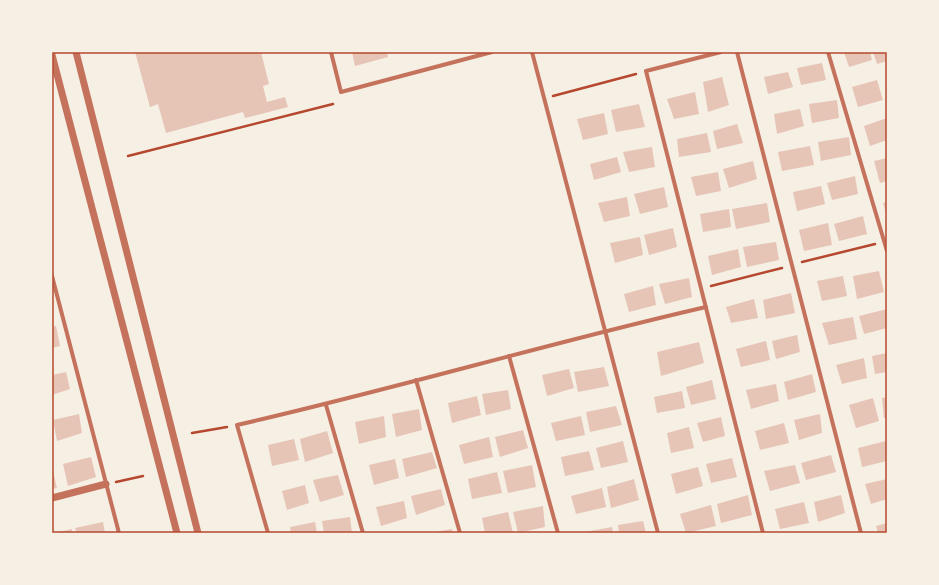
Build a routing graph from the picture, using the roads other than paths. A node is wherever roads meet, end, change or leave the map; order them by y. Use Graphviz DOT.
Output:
graph roads {
  1 [pos="76,52"];
  2 [pos="331,52"];
  3 [pos="492,52"];
  4 [pos="532,52"];
  5 [pos="721,52"];
  6 [pos="738,52"];
  7 [pos="828,52"];
  8 [pos="52,55"];
  9 [pos="887,251"];
  10 [pos="52,276"];
  11 [pos="706,307"];
  12 [pos="604,331"];
  13 [pos="508,356"];
  14 [pos="416,380"];
  15 [pos="326,405"];
  16 [pos="106,484"];
  17 [pos="52,498"];
  18 [pos="119,533"];
  19 [pos="177,533"];
  20 [pos="198,533"];
  21 [pos="268,533"];
  22 [pos="363,533"];
  23 [pos="460,533"];
  24 [pos="558,533"];
  25 [pos="658,533"];
  26 [pos="764,533"];
  27 [pos="861,533"];
  1 -- 20 [label="street"];
  2 -- 3 [label="street"];
  4 -- 12 [label="street"];
  5 -- 11 [label="street"];
  6 -- 27 [label="street"];
  7 -- 9 [label="street"];
  8 -- 19 [label="street"];
  10 -- 16 [label="street"];
  11 -- 12 [label="street"];
  11 -- 26 [label="street"];
  12 -- 13 [label="street"];
  12 -- 25 [label="street"];
  13 -- 14 [label="street"];
  13 -- 24 [label="street"];
  14 -- 15 [label="street"];
  14 -- 23 [label="street"];
  15 -- 21 [label="street"];
  15 -- 22 [label="street"];
  16 -- 17 [label="street"];
  16 -- 18 [label="street"];
}
